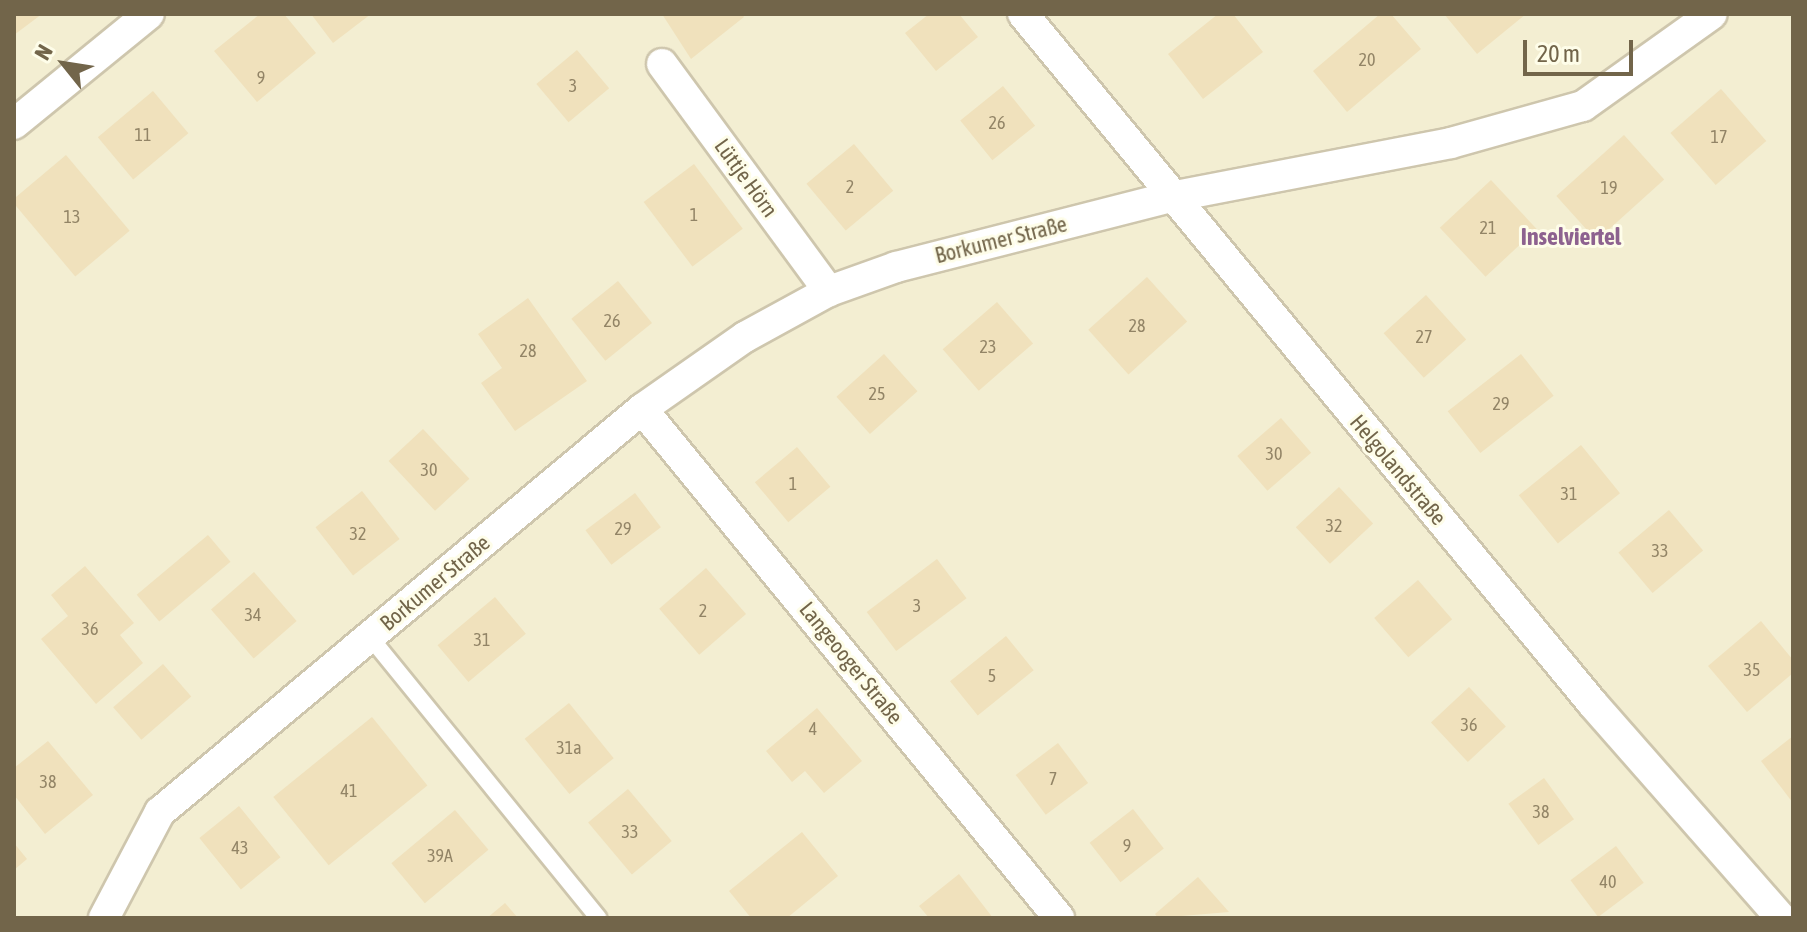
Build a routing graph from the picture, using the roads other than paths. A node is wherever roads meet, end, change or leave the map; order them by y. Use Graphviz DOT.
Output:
graph roads {
  1 [pos="149,14"];
  2 [pos="1023,14"];
  3 [pos="1712,14"];
  4 [pos="662,64"];
  5 [pos="14,124"];
  6 [pos="1171,197"];
  7 [pos="829,291"];
  8 [pos="642,409"];
  9 [pos="370,637"];
  10 [pos="104,918"];
  11 [pos="598,918"];
  12 [pos="1059,918"];
  13 [pos="1781,918"];
  1 -- 5 [label="street"];
  2 -- 6 [label="street, Helgolandstraße"];
  3 -- 6 [label="street, Borkumer Straße"];
  4 -- 7 [label="street, Lüttje Hörn"];
  6 -- 7 [label="street, Borkumer Straße"];
  6 -- 13 [label="street, Helgolandstraße"];
  7 -- 8 [label="street, Borkumer Straße"];
  8 -- 9 [label="street, Borkumer Straße"];
  8 -- 12 [label="street, Langeooger Straße"];
  9 -- 10 [label="street, Borkumer Straße"];
  9 -- 11 [label="lane, Borkumer Straße"];
}
